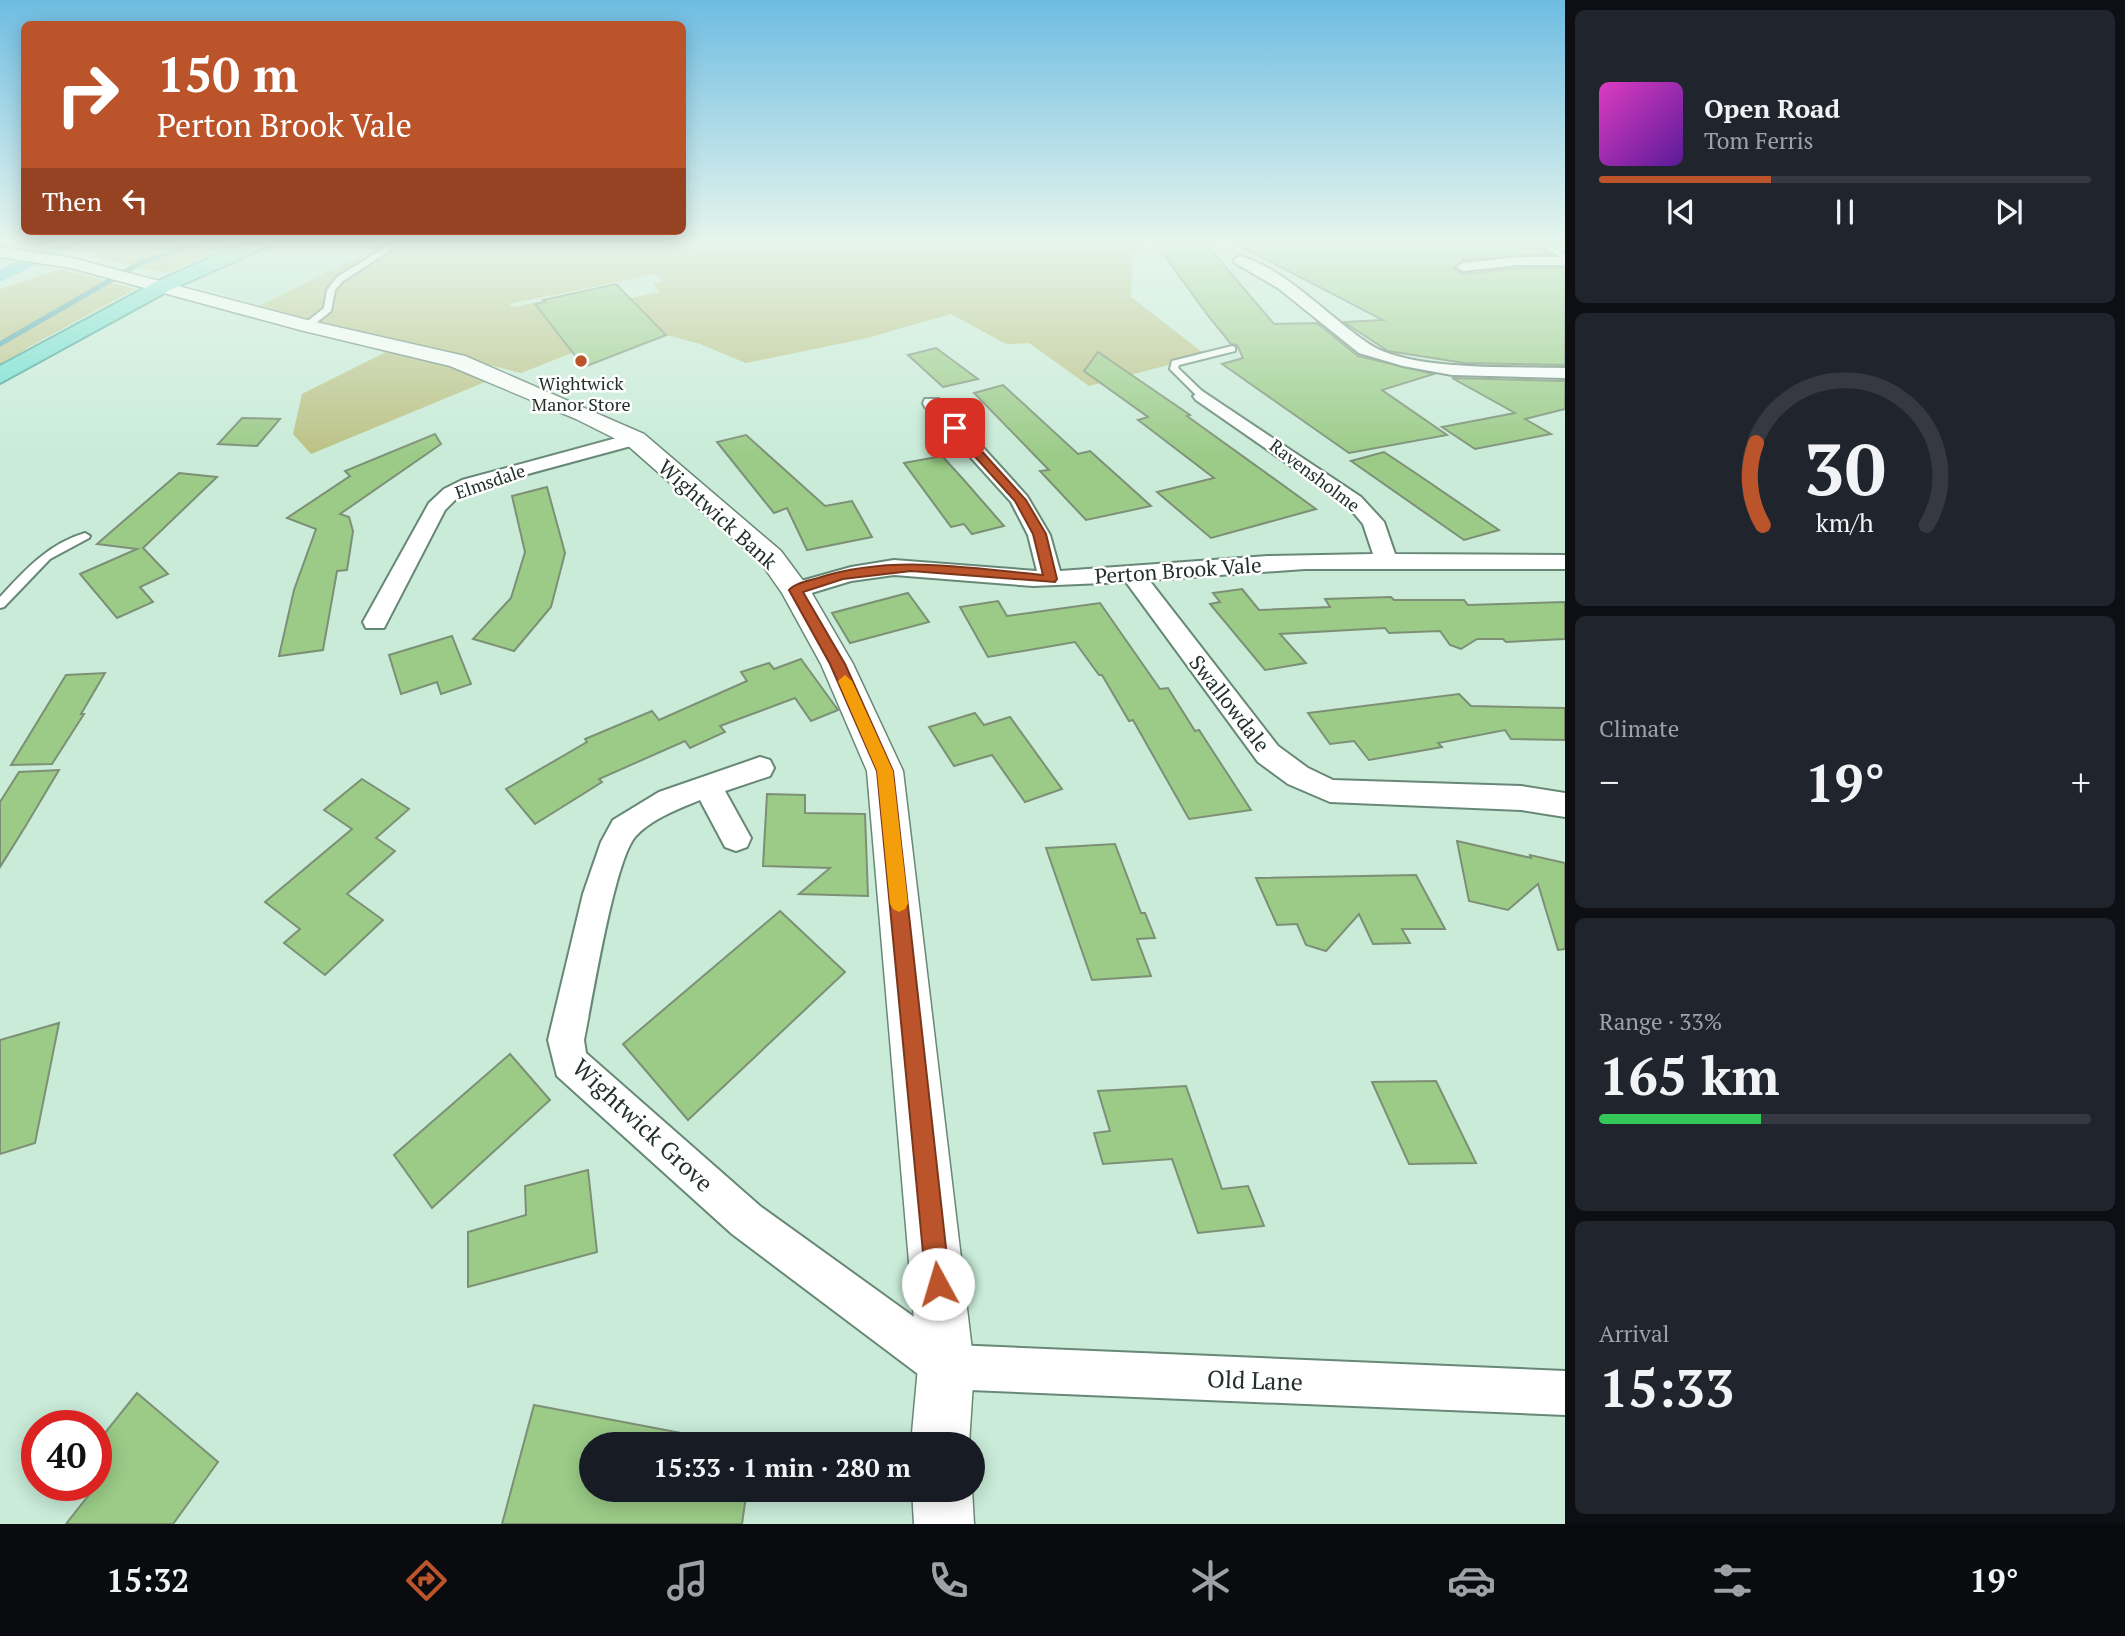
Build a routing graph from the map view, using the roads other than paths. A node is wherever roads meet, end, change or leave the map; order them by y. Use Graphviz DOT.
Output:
graph roads {
  1 [pos="110,315"];
  2 [pos="268,315"];
  3 [pos="320,315"];
  4 [pos="1320,315"];
  5 [pos="307,326"];
  6 [pos="1232,349"];
  7 [pos="1565,373"];
  8 [pos="0,376"];
  9 [pos="1202,396"];
  10 [pos="932,403"];
  11 [pos="635,439"];
  12 [pos="85,536"];
  13 [pos="1386,560"];
  14 [pos="1565,562"];
  15 [pos="1132,574"];
  16 [pos="1051,579"];
  17 [pos="795,590"];
  18 [pos="0,604"];
  19 [pos="374,622"];
  20 [pos="760,768"];
  21 [pos="708,788"];
  22 [pos="1565,805"];
  23 [pos="736,838"];
  24 [pos="946,1367"];
  25 [pos="1565,1393"];
  26 [pos="941,1432"];
  27 [pos="943,1502"];
  28 [pos="944,1524"];
  1 -- 8 [label="highway"];
  2 -- 5 [label="street, Wightwick Bank"];
  3 -- 5 [label="lane"];
  4 -- 7 [label="street"];
  5 -- 11 [label="street, Wightwick Bank"];
  6 -- 9 [label="lane"];
  9 -- 13 [label="street, Ravensholme"];
  10 -- 16 [label="street"];
  11 -- 17 [label="street, Wightwick Bank"];
  11 -- 19 [label="street, Elmsdale"];
  12 -- 18 [label="lane"];
  13 -- 14 [label="street, Perton Brook Vale"];
  13 -- 15 [label="street, Perton Brook Vale"];
  15 -- 16 [label="street, Perton Brook Vale"];
  15 -- 22 [label="street, Swallowdale"];
  16 -- 17 [label="street, Perton Brook Vale"];
  17 -- 24 [label="street, Wightwick Bank"];
  20 -- 21 [label="street, Wightwick Grove"];
  21 -- 23 [label="street"];
  21 -- 24 [label="street, Wightwick Grove"];
  24 -- 25 [label="street, Old Lane"];
  24 -- 26 [label="street, Wightwick Bank"];
  27 -- 28 [label="street"];
}
